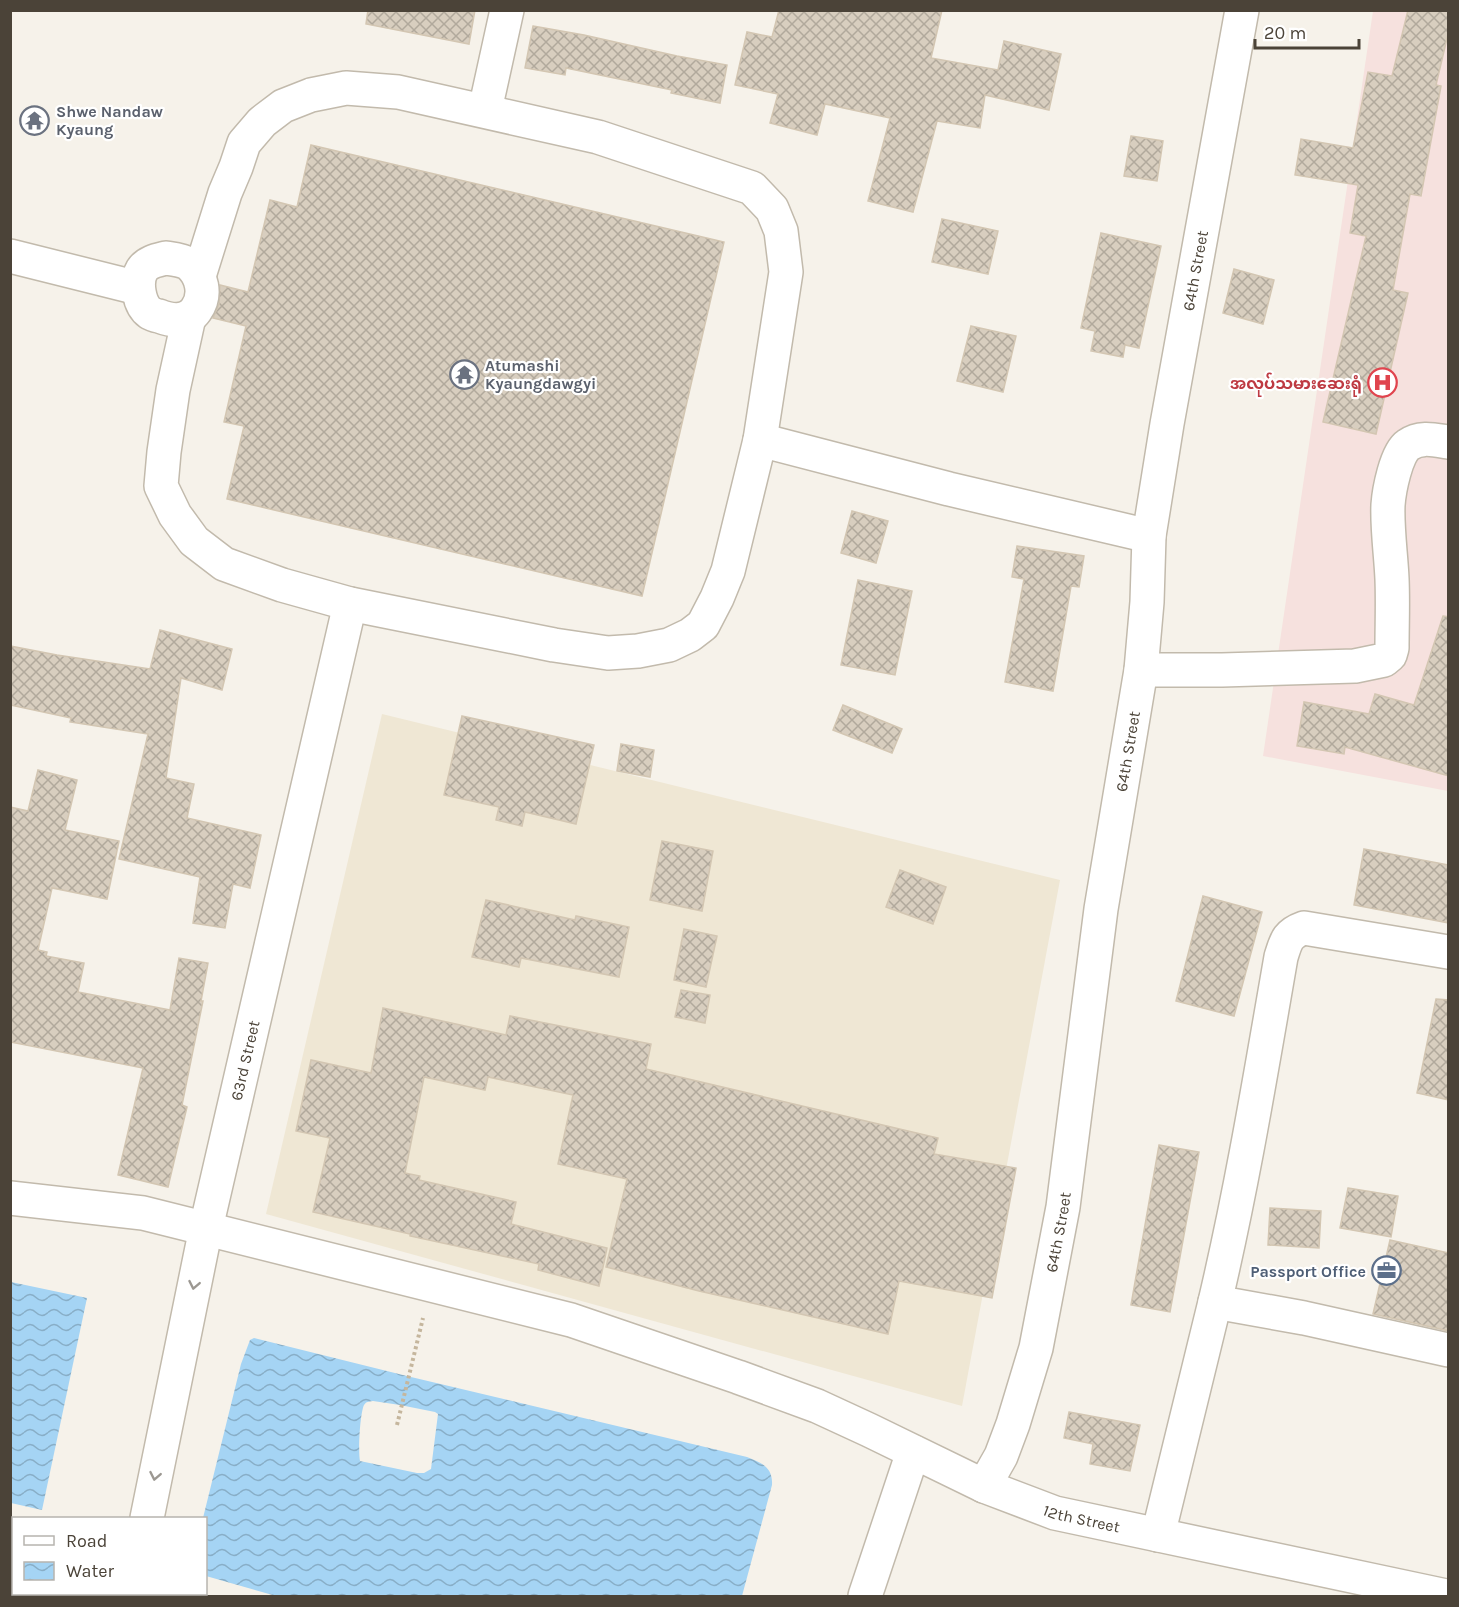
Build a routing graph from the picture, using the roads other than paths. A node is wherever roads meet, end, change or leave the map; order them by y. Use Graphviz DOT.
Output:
graph roads {
  1 [pos="507,10"];
  2 [pos="1242,10"];
  3 [pos="485,110"];
  4 [pos="10,256"];
  5 [pos="199,276"];
  6 [pos="138,288"];
  7 [pos="189,317"];
  8 [pos="760,440"];
  9 [pos="1449,442"];
  10 [pos="1149,536"];
  11 [pos="350,604"];
  12 [pos="1141,670"];
  13 [pos="1449,952"];
  14 [pos="10,1198"];
  15 [pos="206,1228"];
  16 [pos="1215,1302"];
  17 [pos="1449,1350"];
  18 [pos="913,1452"];
  19 [pos="984,1486"];
  20 [pos="147,1517"];
  21 [pos="1158,1535"];
  22 [pos="865,1596"];
  23 [pos="1446,1596"];
  1 -- 3 [label="street"];
  2 -- 10 [label="street, 64th Street"];
  3 -- 5 [label="street"];
  3 -- 8 [label="street"];
  4 -- 6 [label="street"];
  5 -- 6 [label="street"];
  5 -- 7 [label="street"];
  6 -- 7 [label="street"];
  7 -- 11 [label="street"];
  8 -- 10 [label="street"];
  8 -- 11 [label="street"];
  9 -- 12 [label="street"];
  10 -- 12 [label="street, 64th Street"];
  11 -- 15 [label="street, 63rd Street"];
  12 -- 19 [label="street, 64th Street"];
  13 -- 16 [label="street"];
  14 -- 15 [label="street, 12th Street"];
  15 -- 18 [label="street, 12th Street"];
  15 -- 20 [label="street, 63rd Street, one-way"];
  16 -- 17 [label="street"];
  16 -- 21 [label="street"];
  18 -- 19 [label="street, 12th Street"];
  18 -- 22 [label="street"];
  19 -- 21 [label="street, 12th Street"];
  21 -- 23 [label="street, 12th Street"];
}
